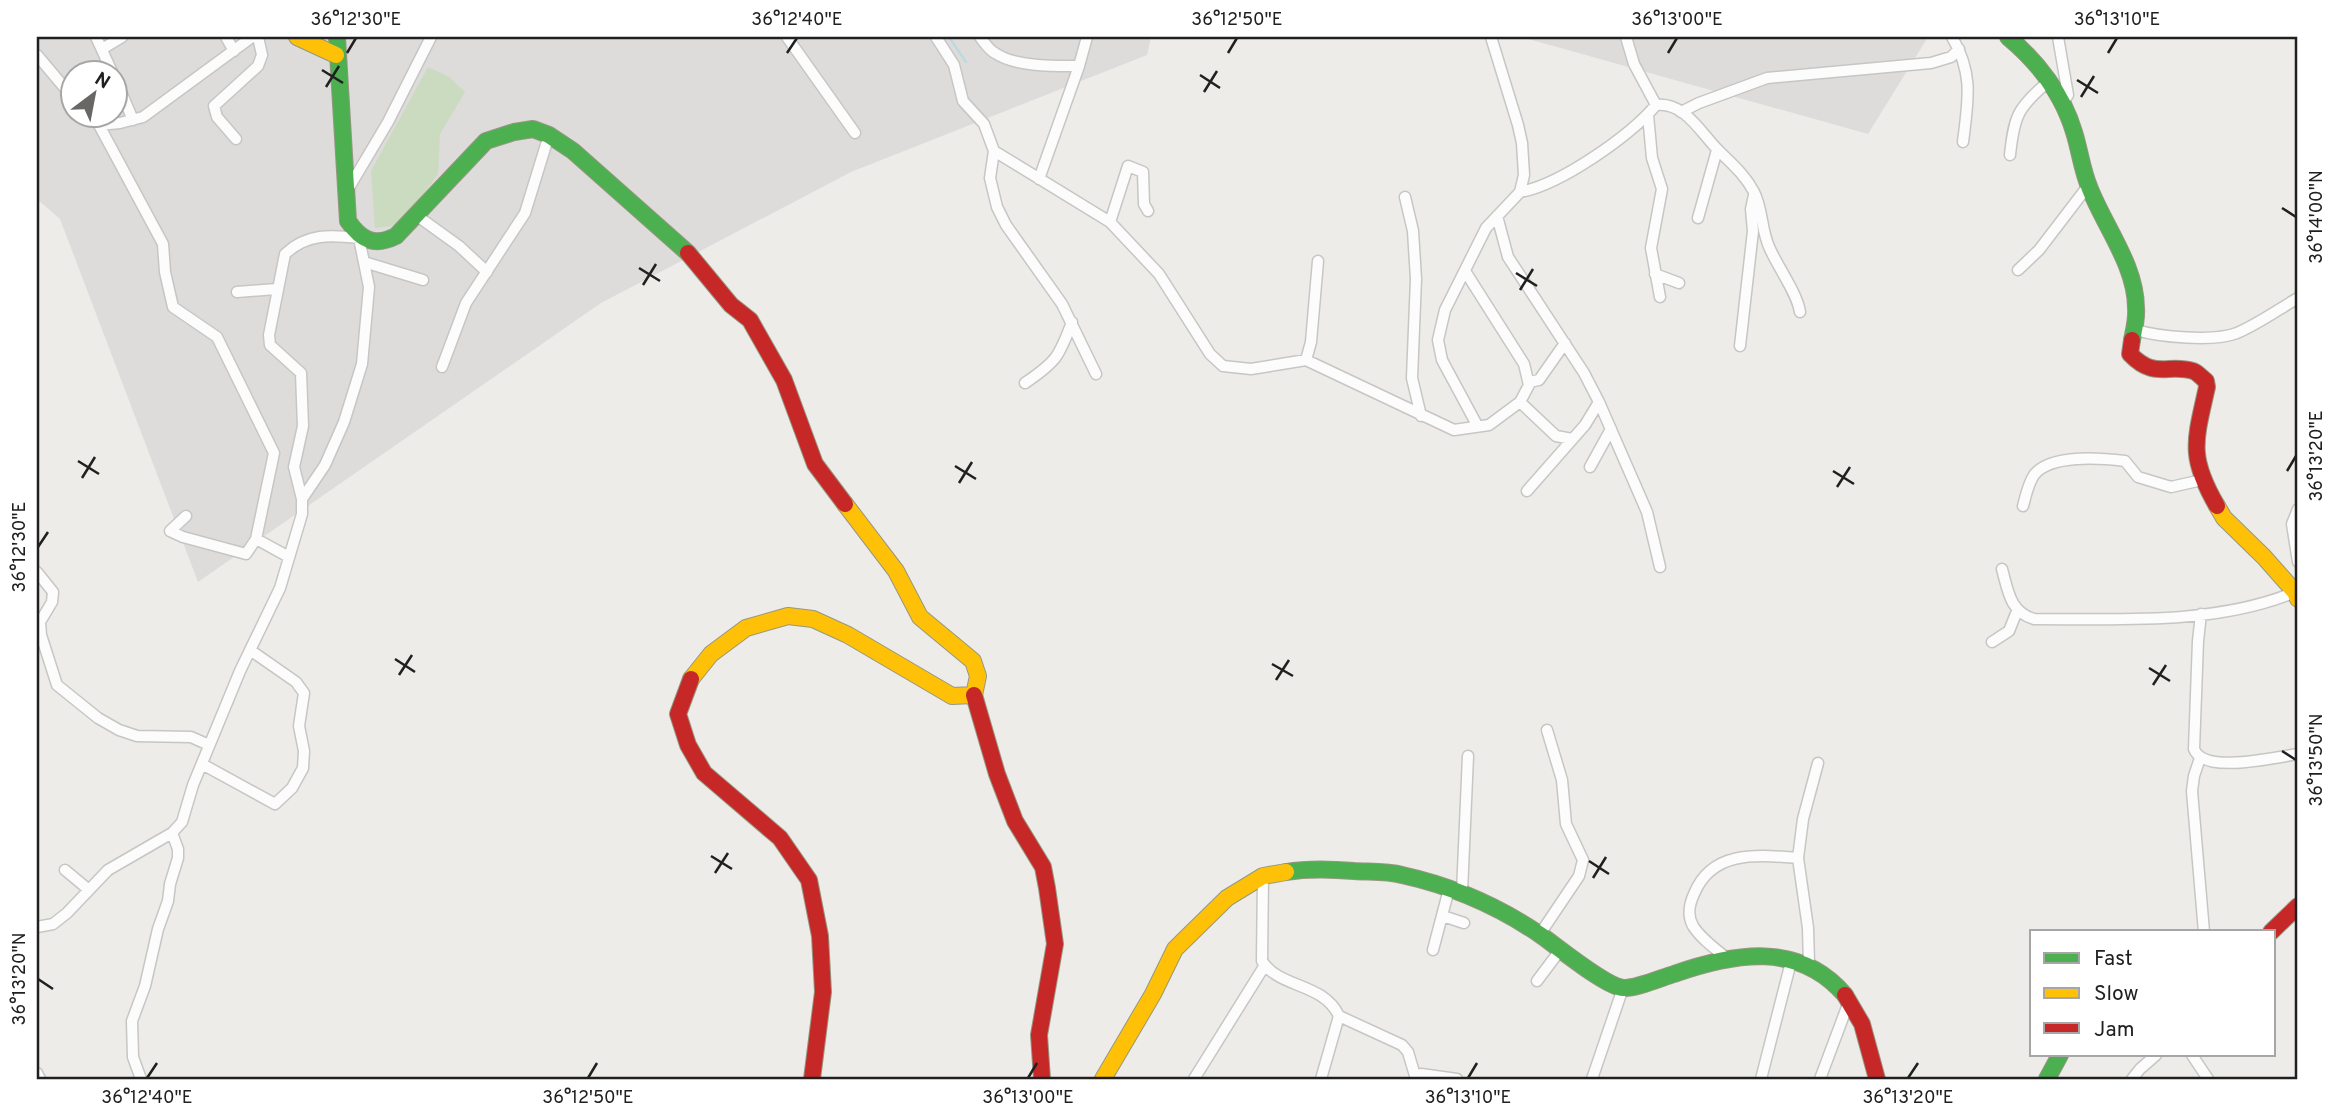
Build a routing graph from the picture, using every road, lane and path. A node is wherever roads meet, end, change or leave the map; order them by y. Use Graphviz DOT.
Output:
graph roads {
  1 [pos="96,37"];
  2 [pos="122,37"];
  3 [pos="226,37"];
  4 [pos="252,37"];
  5 [pos="258,37"];
  6 [pos="297,37"];
  7 [pos="337,37"];
  8 [pos="431,37"];
  9 [pos="787,37"];
  10 [pos="936,37"];
  11 [pos="980,37"];
  12 [pos="1087,37"];
  13 [pos="1491,37"];
  14 [pos="1626,37"];
  15 [pos="1952,37"];
  16 [pos="2008,37"];
  17 [pos="2058,37"];
  18 [pos="102,49"];
  19 [pos="1959,49"];
  20 [pos="234,51"];
  21 [pos="37,55"];
  22 [pos="336,55"];
  23 [pos="107,60"];
  24 [pos="1079,66"];
  25 [pos="60,82"];
  26 [pos="2048,82"];
  27 [pos="2062,104"];
  28 [pos="1656,105"];
  29 [pos="1681,112"];
  30 [pos="130,113"];
  31 [pos="1648,116"];
  32 [pos="130,120"];
  33 [pos="133,120"];
  34 [pos="102,130"];
  35 [pos="855,133"];
  36 [pos="549,135"];
  37 [pos="236,139"];
  38 [pos="1963,142"];
  39 [pos="1717,150"];
  40 [pos="994,152"];
  41 [pos="2010,155"];
  42 [pos="1039,179"];
  43 [pos="2088,186"];
  44 [pos="347,191"];
  45 [pos="1520,192"];
  46 [pos="1754,192"];
  47 [pos="1405,197"];
  48 [pos="1148,211"];
  49 [pos="416,215"];
  50 [pos="1497,216"];
  51 [pos="1698,218"];
  52 [pos="1110,222"];
  53 [pos="359,238"];
  54 [pos="1318,261"];
  55 [pos="364,262"];
  56 [pos="2018,270"];
  57 [pos="1465,271"];
  58 [pos="487,272"];
  59 [pos="1655,274"];
  60 [pos="423,280"];
  61 [pos="1679,283"];
  62 [pos="276,289"];
  63 [pos="237,292"];
  64 [pos="1660,296"];
  65 [pos="2298,298"];
  66 [pos="1800,312"];
  67 [pos="1072,322"];
  68 [pos="2136,330"];
  69 [pos="1565,343"];
  70 [pos="1740,346"];
  71 [pos="1306,360"];
  72 [pos="442,367"];
  73 [pos="1096,374"];
  74 [pos="1529,382"];
  75 [pos="1025,383"];
  76 [pos="1520,401"];
  77 [pos="1600,402"];
  78 [pos="1421,415"];
  79 [pos="1477,425"];
  80 [pos="1611,429"];
  81 [pos="1572,439"];
  82 [pos="274,453"];
  83 [pos="294,467"];
  84 [pos="1590,467"];
  85 [pos="2202,480"];
  86 [pos="1527,491"];
  87 [pos="302,499"];
  88 [pos="2023,506"];
  89 [pos="2298,509"];
  90 [pos="186,516"];
  91 [pos="256,538"];
  92 [pos="289,557"];
  93 [pos="2298,562"];
  94 [pos="1660,567"];
  95 [pos="2002,569"];
  96 [pos="37,572"];
  97 [pos="2297,595"];
  98 [pos="2017,611"];
  99 [pos="2201,614"];
  100 [pos="1992,642"];
  101 [pos="250,650"];
  102 [pos="974,695"];
  103 [pos="1547,730"];
  104 [pos="209,745"];
  105 [pos="2298,754"];
  106 [pos="1468,756"];
  107 [pos="2200,758"];
  108 [pos="1818,763"];
  109 [pos="202,764"];
  110 [pos="172,834"];
  111 [pos="1798,858"];
  112 [pos="65,870"];
  113 [pos="1263,876"];
  114 [pos="89,890"];
  115 [pos="1456,891"];
  116 [pos="2298,906"];
  117 [pos="1443,916"];
  118 [pos="1464,923"];
  119 [pos="37,927"];
  120 [pos="2204,930"];
  121 [pos="2273,930"];
  122 [pos="1540,934"];
  123 [pos="1561,949"];
  124 [pos="1433,950"];
  125 [pos="1792,958"];
  126 [pos="1729,960"];
  127 [pos="1809,964"];
  128 [pos="1265,965"];
  129 [pos="1536,981"];
  130 [pos="1623,988"];
  131 [pos="1850,999"];
  132 [pos="1339,1016"];
  133 [pos="2059,1056"];
  134 [pos="2155,1056"];
  135 [pos="2193,1056"];
  136 [pos="37,1073"];
  137 [pos="40,1079"];
  138 [pos="141,1079"];
  139 [pos="812,1079"];
  140 [pos="1042,1079"];
  141 [pos="1102,1079"];
  142 [pos="1194,1079"];
  143 [pos="1321,1079"];
  144 [pos="1415,1079"];
  145 [pos="1457,1079"];
  146 [pos="1592,1079"];
  147 [pos="1761,1079"];
  148 [pos="1820,1079"];
  149 [pos="1877,1079"];
  150 [pos="2047,1079"];
  151 [pos="2132,1079"];
  152 [pos="2208,1079"];
  1 -- 18 [label="street"];
  2 -- 18 [label="street"];
  3 -- 20 [label="street"];
  4 -- 20 [label="street"];
  5 -- 37 [label="street"];
  6 -- 22 [label="street"];
  7 -- 22 [label="street"];
  8 -- 44 [label="street"];
  9 -- 35 [label="street"];
  10 -- 40 [label="street"];
  11 -- 24 [label="street"];
  12 -- 24 [label="street"];
  13 -- 45 [label="street"];
  14 -- 28 [label="street"];
  15 -- 19 [label="street"];
  16 -- 26 [label="street"];
  17 -- 27 [label="street"];
  18 -- 23 [label="street"];
  19 -- 29 [label="street"];
  19 -- 38 [label="street"];
  20 -- 33 [label="street"];
  21 -- 25 [label="street"];
  22 -- 44 [label="street"];
  24 -- 42 [label="street"];
  26 -- 27 [label="street"];
  26 -- 41 [label="street"];
  27 -- 43 [label="street"];
  28 -- 29 [label="street"];
  28 -- 31 [label="street"];
  29 -- 39 [label="street"];
  30 -- 33 [label="street"];
  31 -- 45 [label="street"];
  31 -- 59 [label="street"];
  32 -- 33 [label="street"];
  34 -- 82 [label="street"];
  36 -- 49 [label="street"];
  36 -- 58 [label="street"];
  36 -- 102 [label="street"];
  39 -- 46 [label="street"];
  39 -- 51 [label="street"];
  40 -- 42 [label="street"];
  40 -- 67 [label="street"];
  42 -- 52 [label="street"];
  43 -- 56 [label="street"];
  43 -- 68 [label="street"];
  44 -- 53 [label="street"];
  45 -- 50 [label="street"];
  46 -- 66 [label="street"];
  46 -- 70 [label="street"];
  47 -- 78 [label="street"];
  48 -- 52 [label="street"];
  49 -- 53 [label="street"];
  49 -- 58 [label="street"];
  50 -- 57 [label="street"];
  50 -- 69 [label="street"];
  52 -- 71 [label="street"];
  53 -- 55 [label="street"];
  53 -- 62 [label="street"];
  54 -- 71 [label="street"];
  55 -- 60 [label="street"];
  55 -- 87 [label="street"];
  57 -- 74 [label="street"];
  57 -- 79 [label="street"];
  58 -- 72 [label="street"];
  59 -- 61 [label="street"];
  59 -- 64 [label="street"];
  62 -- 63 [label="street"];
  62 -- 83 [label="street"];
  65 -- 68 [label="street"];
  67 -- 73 [label="street"];
  67 -- 75 [label="street"];
  68 -- 85 [label="street"];
  69 -- 74 [label="street"];
  69 -- 77 [label="street"];
  71 -- 78 [label="street"];
  74 -- 76 [label="street"];
  76 -- 79 [label="street"];
  76 -- 81 [label="street"];
  77 -- 80 [label="street"];
  77 -- 81 [label="street"];
  78 -- 79 [label="street"];
  80 -- 84 [label="street"];
  80 -- 94 [label="street"];
  81 -- 86 [label="street"];
  82 -- 83 [label="street"];
  82 -- 91 [label="street"];
  83 -- 87 [label="street"];
  85 -- 88 [label="street"];
  85 -- 97 [label="street"];
  87 -- 92 [label="street"];
  89 -- 93 [label="street"];
  90 -- 91 [label="street"];
  91 -- 92 [label="street"];
  92 -- 101 [label="street"];
  95 -- 98 [label="street"];
  96 -- 104 [label="street"];
  97 -- 99 [label="street"];
  98 -- 99 [label="street"];
  98 -- 100 [label="street"];
  99 -- 107 [label="street"];
  101 -- 104 [label="street"];
  101 -- 109 [label="street"];
  102 -- 139 [label="street"];
  102 -- 140 [label="street"];
  103 -- 122 [label="street"];
  104 -- 109 [label="street"];
  105 -- 107 [label="street"];
  106 -- 115 [label="street"];
  107 -- 120 [label="street"];
  108 -- 111 [label="street"];
  109 -- 110 [label="street"];
  110 -- 114 [label="street"];
  110 -- 138 [label="street"];
  111 -- 126 [label="street"];
  111 -- 127 [label="street"];
  112 -- 114 [label="street"];
  113 -- 115 [label="street"];
  113 -- 128 [label="street"];
  113 -- 141 [label="street"];
  114 -- 119 [label="street"];
  115 -- 117 [label="street"];
  115 -- 122 [label="street"];
  116 -- 121 [label="street"];
  117 -- 118 [label="street"];
  117 -- 124 [label="street"];
  122 -- 123 [label="street"];
  123 -- 129 [label="street"];
  123 -- 130 [label="street"];
  125 -- 126 [label="street"];
  125 -- 127 [label="street"];
  125 -- 147 [label="street"];
  126 -- 130 [label="street"];
  127 -- 131 [label="street"];
  128 -- 132 [label="street"];
  128 -- 142 [label="street"];
  130 -- 146 [label="street"];
  131 -- 148 [label="street"];
  131 -- 149 [label="street"];
  132 -- 143 [label="street"];
  132 -- 144 [label="street"];
  133 -- 150 [label="street"];
  134 -- 151 [label="street"];
  135 -- 152 [label="street"];
  136 -- 137 [label="street"];
  144 -- 145 [label="street"];
}
